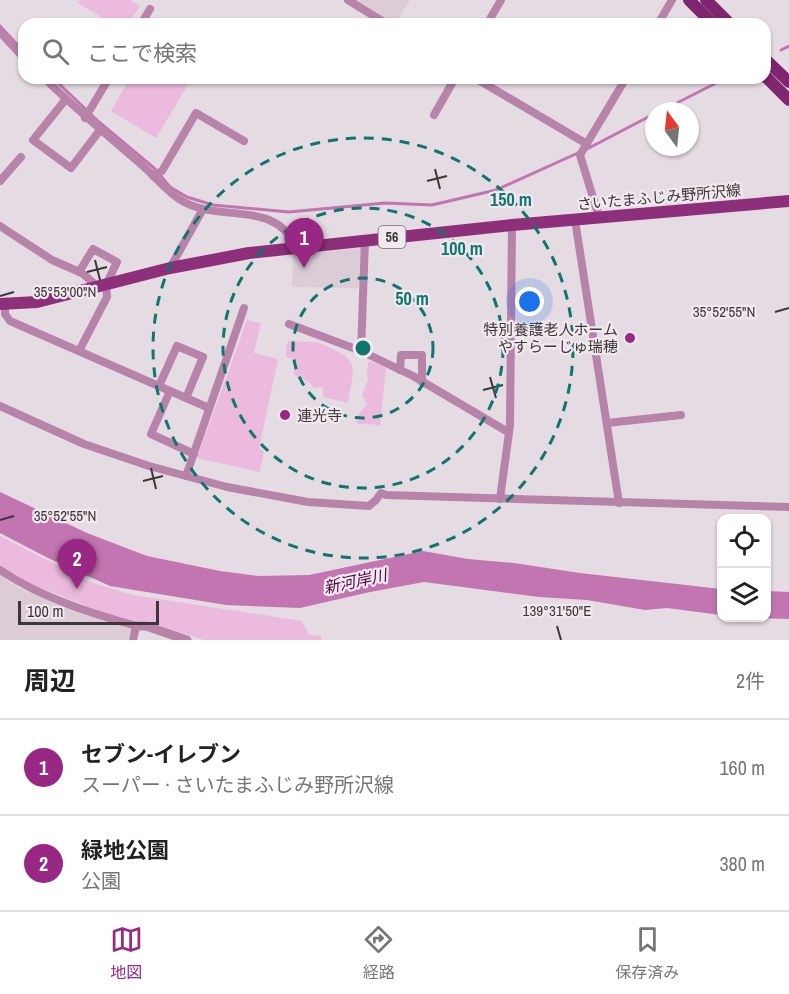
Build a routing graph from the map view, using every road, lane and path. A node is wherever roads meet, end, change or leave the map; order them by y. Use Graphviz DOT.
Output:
graph roads {
  1 [pos="348,0"];
  2 [pos="501,0"];
  3 [pos="689,0"];
  4 [pos="706,0"];
  5 [pos="670,1"];
  6 [pos="150,9"];
  7 [pos="145,18"];
  8 [pos="377,18"];
  9 [pos="490,18"];
  10 [pos="661,18"];
  11 [pos="707,18"];
  12 [pos="724,18"];
  13 [pos="0,32"];
  14 [pos="18,52"];
  15 [pos="771,65"];
  16 [pos="771,82"];
  17 [pos="789,82"];
  18 [pos="50,84"];
  19 [pos="105,84"];
  20 [pos="452,84"];
  21 [pos="486,84"];
  22 [pos="622,84"];
  23 [pos="66,99"];
  24 [pos="789,100"];
  25 [pos="434,115"];
  26 [pos="85,117"];
  27 [pos="100,130"];
  28 [pos="244,141"];
  29 [pos="587,144"];
  30 [pos="21,157"];
  31 [pos="153,176"];
  32 [pos="0,182"];
  33 [pos="789,201"];
  34 [pos="203,209"];
  35 [pos="599,217"];
  36 [pos="575,219"];
  37 [pos="512,225"];
  38 [pos="0,226"];
  39 [pos="365,240"];
  40 [pos="297,247"];
  41 [pos="170,268"];
  42 [pos="79,272"];
  43 [pos="102,286"];
  44 [pos="2,304"];
  45 [pos="244,308"];
  46 [pos="289,324"];
  47 [pos="80,351"];
  48 [pos="361,351"];
  49 [pos="400,370"];
  50 [pos="422,382"];
  51 [pos="159,386"];
  52 [pos="170,391"];
  53 [pos="186,398"];
  54 [pos="0,406"];
  55 [pos="209,408"];
  56 [pos="681,415"];
  57 [pos="607,423"];
  58 [pos="508,432"];
  59 [pos="194,454"];
  60 [pos="186,476"];
  61 [pos="500,499"];
  62 [pos="619,503"];
  63 [pos="789,507"];
  64 [pos="0,570"];
  65 [pos="136,626"];
  66 [pos="133,640"];
  67 [pos="187,640"];
  1 -- 8 [label="street"];
  2 -- 9 [label="street"];
  3 -- 11 [label="highway"];
  4 -- 12 [label="highway"];
  5 -- 10 [label="street"];
  6 -- 7 [label="street"];
  13 -- 14 [label="street"];
  15 -- 17 [label="highway"];
  16 -- 24 [label="highway"];
  18 -- 23 [label="street"];
  19 -- 26 [label="street"];
  20 -- 25 [label="street"];
  21 -- 29 [label="street"];
  22 -- 29 [label="street"];
  23 -- 26 [label="street"];
  23 -- 27 [label="street"];
  26 -- 27 [label="street"];
  27 -- 31 [label="street"];
  28 -- 31 [label="street"];
  29 -- 35 [label="street"];
  30 -- 32 [label="street"];
  31 -- 34 [label="street"];
  33 -- 35 [label="main road, さいたまふじみ野所沢線 / 56"];
  34 -- 40 [label="street"];
  34 -- 41 [label="street"];
  35 -- 36 [label="main road, さいたまふじみ野所沢線 / 56"];
  36 -- 37 [label="main road, さいたまふじみ野所沢線 / 56"];
  36 -- 57 [label="street"];
  37 -- 39 [label="main road, さいたまふじみ野所沢線 / 56"];
  37 -- 58 [label="street"];
  38 -- 42 [label="street"];
  39 -- 40 [label="main road, さいたまふじみ野所沢線 / 56"];
  39 -- 48 [label="street"];
  40 -- 41 [label="main road, さいたまふじみ野所沢線 / 56"];
  41 -- 43 [label="main road, さいたまふじみ野所沢線 / 56"];
  42 -- 43 [label="street"];
  42 -- 43 [label="street"];
  43 -- 44 [label="main road, さいたまふじみ野所沢線 / 56"];
  43 -- 47 [label="street"];
  44 -- 47 [label="street"];
  45 -- 55 [label="street"];
  46 -- 48 [label="street"];
  47 -- 51 [label="street"];
  48 -- 49 [label="street"];
  49 -- 50 [label="street"];
  49 -- 50 [label="street"];
  50 -- 58 [label="street"];
  51 -- 52 [label="street"];
  51 -- 53 [label="street"];
  52 -- 53 [label="street"];
  52 -- 59 [label="street"];
  53 -- 55 [label="street"];
  54 -- 60 [label="street"];
  55 -- 59 [label="street"];
  56 -- 57 [label="street"];
  57 -- 62 [label="street"];
  58 -- 61 [label="street"];
  59 -- 60 [label="street"];
  60 -- 61 [label="street"];
  61 -- 62 [label="street"];
  62 -- 63 [label="street"];
  64 -- 65 [label="street"];
  65 -- 66 [label="street"];
  65 -- 67 [label="street"];
}
